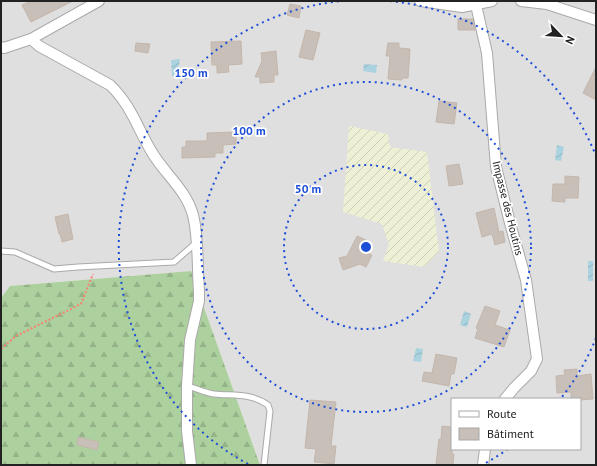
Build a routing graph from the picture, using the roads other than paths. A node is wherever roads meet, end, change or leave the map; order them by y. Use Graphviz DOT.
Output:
graph roads {
  1 [pos="99,1"];
  2 [pos="420,1"];
  3 [pos="521,1"];
  4 [pos="485,2"];
  5 [pos="596,20"];
  6 [pos="31,39"];
  7 [pos="1,47"];
  8 [pos="196,244"];
  9 [pos="1,251"];
  10 [pos="187,386"];
  11 [pos="506,398"];
  12 [pos="485,450"];
  13 [pos="264,464"];
  14 [pos="191,465"];
  15 [pos="483,465"];
  1 -- 6 [label="street"];
  2 -- 4 [label="street"];
  3 -- 5 [label="street"];
  4 -- 11 [label="street, Impasse des Houtins"];
  6 -- 7 [label="street"];
  6 -- 8 [label="street"];
  8 -- 9 [label="lane"];
  8 -- 10 [label="street"];
  10 -- 13 [label="lane"];
  10 -- 14 [label="street"];
  12 -- 15 [label="street"];
}
